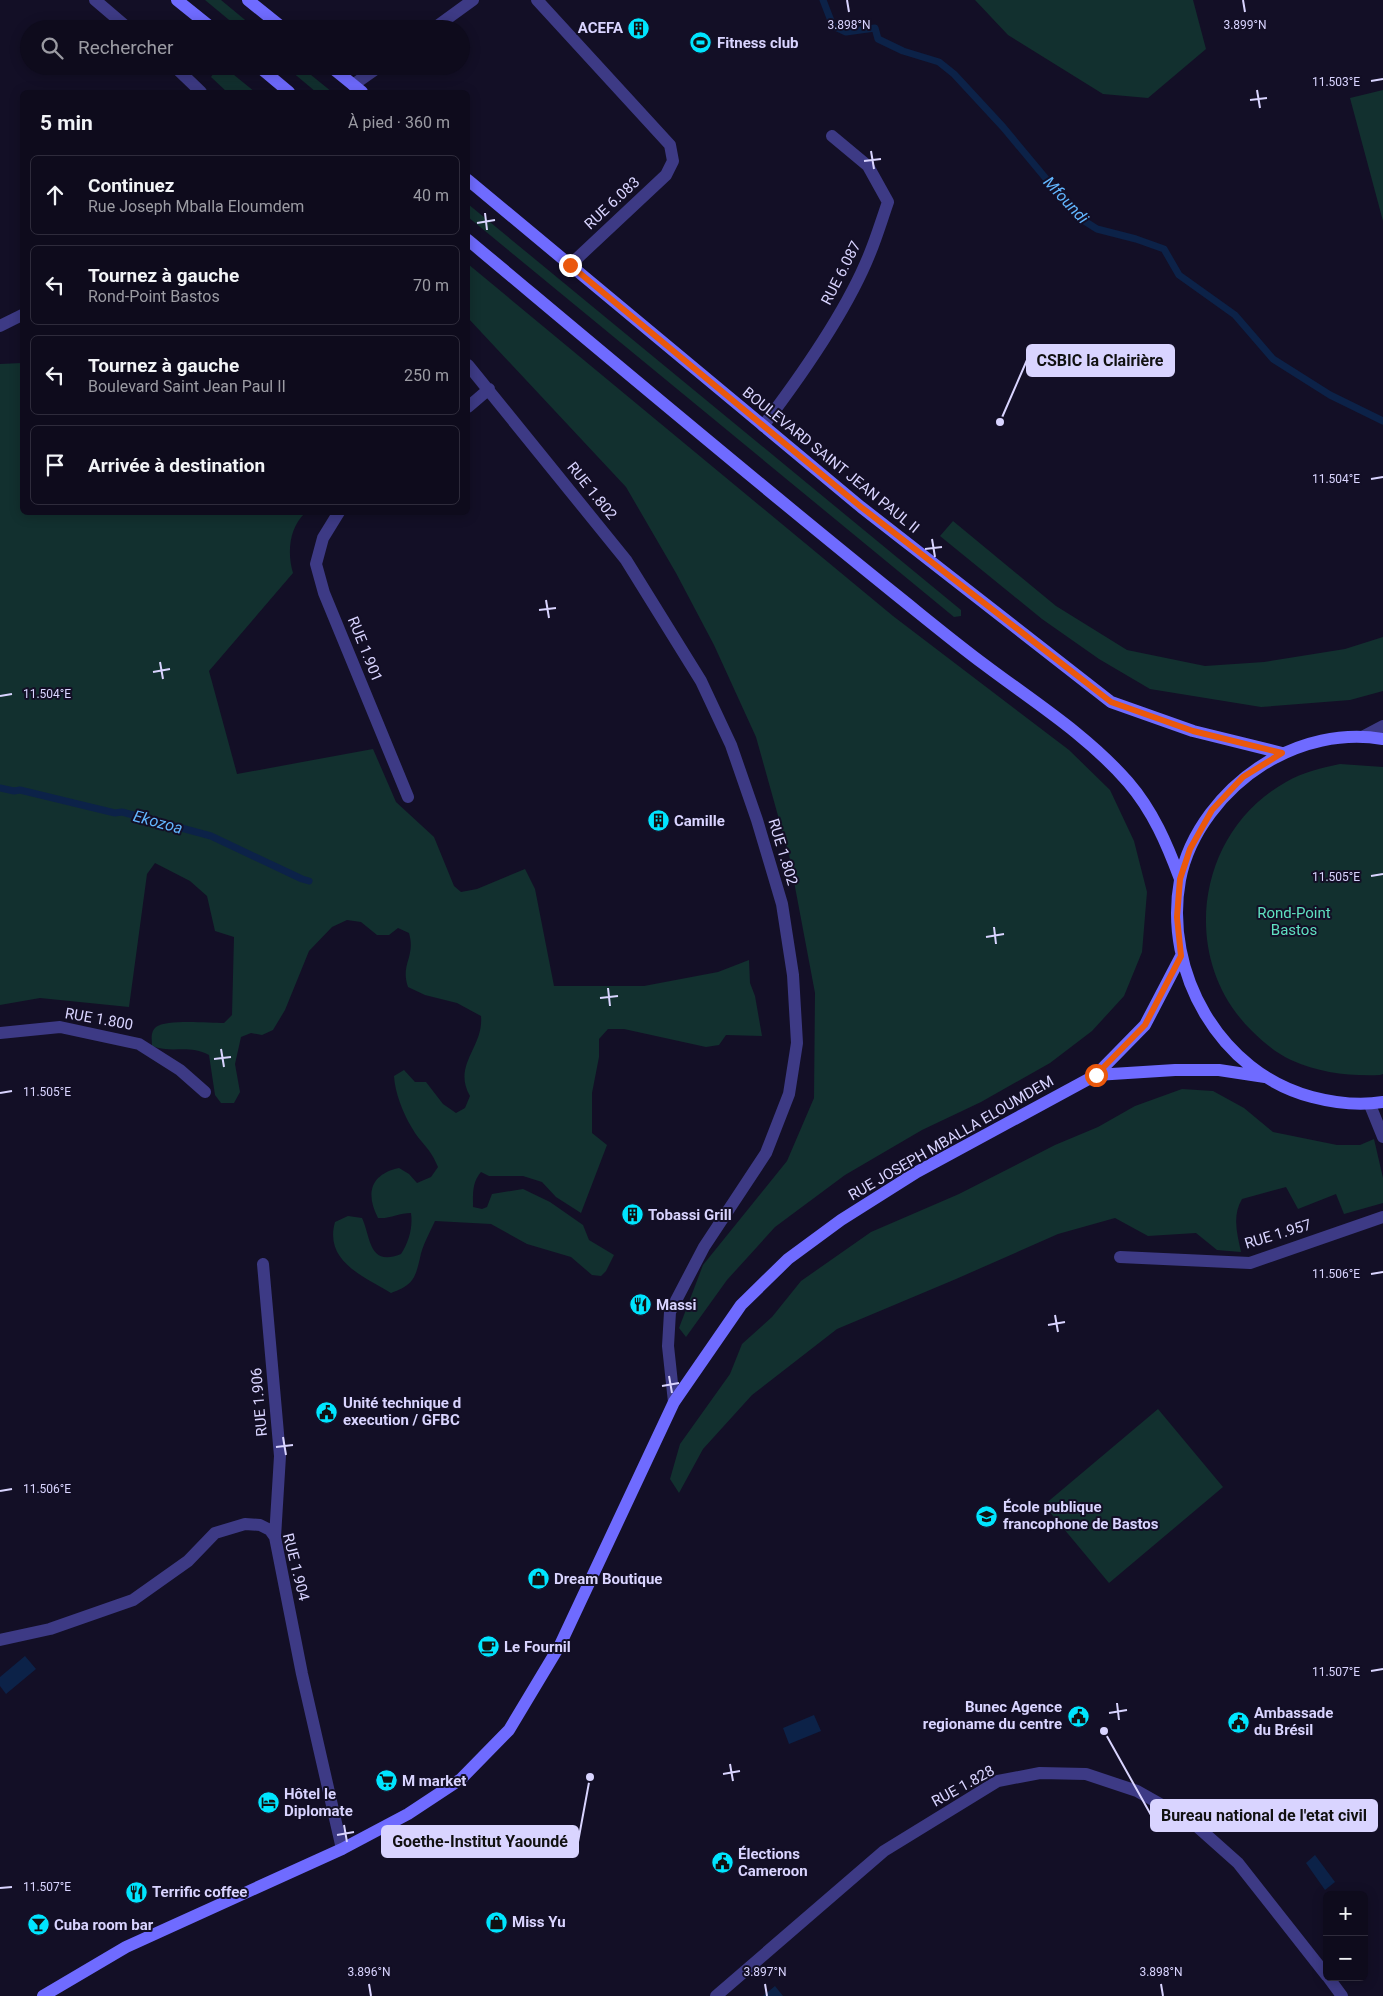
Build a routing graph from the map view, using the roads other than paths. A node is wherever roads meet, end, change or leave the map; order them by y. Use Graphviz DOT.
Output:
graph roads {
  1 [pos="95,0"];
  2 [pos="177,0"];
  3 [pos="248,0"];
  4 [pos="473,0"];
  5 [pos="537,0"];
  6 [pos="118,20"];
  7 [pos="199,20"];
  8 [pos="273,20"];
  9 [pos="445,20"];
  10 [pos="183,75"];
  11 [pos="269,75"];
  12 [pos="341,75"];
  13 [pos="371,75"];
  14 [pos="357,89"];
  15 [pos="199,90"];
  16 [pos="288,90"];
  17 [pos="832,136"];
  18 [pos="470,182"];
  19 [pos="470,242"];
  20 [pos="570,265"];
  21 [pos="20,316"];
  22 [pos="0,326"];
  23 [pos="470,367"];
  24 [pos="489,389"];
  25 [pos="470,405"];
  26 [pos="763,426"];
  27 [pos="337,515"];
  28 [pos="1383,726"];
  29 [pos="1364,736"];
  30 [pos="1383,739"];
  31 [pos="1282,753"];
  32 [pos="408,797"];
  33 [pos="1180,879"];
  34 [pos="1181,956"];
  35 [pos="0,1034"];
  36 [pos="1096,1075"];
  37 [pos="1265,1077"];
  38 [pos="205,1092"];
  39 [pos="1377,1103"];
  40 [pos="1383,1136"];
  41 [pos="1383,1217"];
  42 [pos="1120,1257"];
  43 [pos="262,1264"];
  44 [pos="674,1402"];
  45 [pos="275,1537"];
  46 [pos="0,1640"];
  47 [pos="342,1848"];
  48 [pos="1323,1971"];
  49 [pos="1331,1981"];
  50 [pos="43,1996"];
  51 [pos="716,1996"];
  52 [pos="1342,1996"];
  1 -- 6 [label="street"];
  2 -- 7 [label="main road"];
  3 -- 8 [label="main road"];
  4 -- 9 [label="street"];
  5 -- 20 [label="street, RUE 6.083"];
  10 -- 15 [label="street"];
  11 -- 16 [label="main road"];
  12 -- 14 [label="main road"];
  13 -- 14 [label="street"];
  17 -- 26 [label="street, RUE 6.087"];
  18 -- 20 [label="main road, BOULEVARD SAINT JEAN PAUL II"];
  19 -- 33 [label="main road"];
  20 -- 26 [label="main road, BOULEVARD SAINT JEAN PAUL II"];
  21 -- 22 [label="street"];
  23 -- 24 [label="street, RUE 1.802"];
  24 -- 25 [label="street"];
  24 -- 44 [label="street, RUE 1.802"];
  26 -- 31 [label="main road, BOULEVARD SAINT JEAN PAUL II"];
  27 -- 32 [label="street, RUE 1.901"];
  28 -- 29 [label="street"];
  29 -- 30 [label="main road"];
  29 -- 31 [label="main road"];
  31 -- 33 [label="main road"];
  33 -- 34 [label="main road"];
  34 -- 36 [label="main road, RUE JOSEPH MBALLA ELOUMDEM"];
  34 -- 37 [label="main road"];
  35 -- 38 [label="street, RUE 1.800"];
  36 -- 37 [label="main road"];
  36 -- 44 [label="main road, RUE JOSEPH MBALLA ELOUMDEM"];
  37 -- 39 [label="main road"];
  39 -- 40 [label="street"];
  41 -- 42 [label="street, RUE 1.957"];
  43 -- 45 [label="street, RUE 1.906"];
  44 -- 47 [label="main road, RUE JOSEPH MBALLA ELOUMDEM"];
  45 -- 46 [label="street, RUE 1.904"];
  45 -- 47 [label="street, RUE 1.904"];
  47 -- 50 [label="main road, RUE JOSEPH MBALLA ELOUMDEM"];
  48 -- 51 [label="street, RUE 1.828"];
  49 -- 52 [label="street, RUE 1.828"];
}
